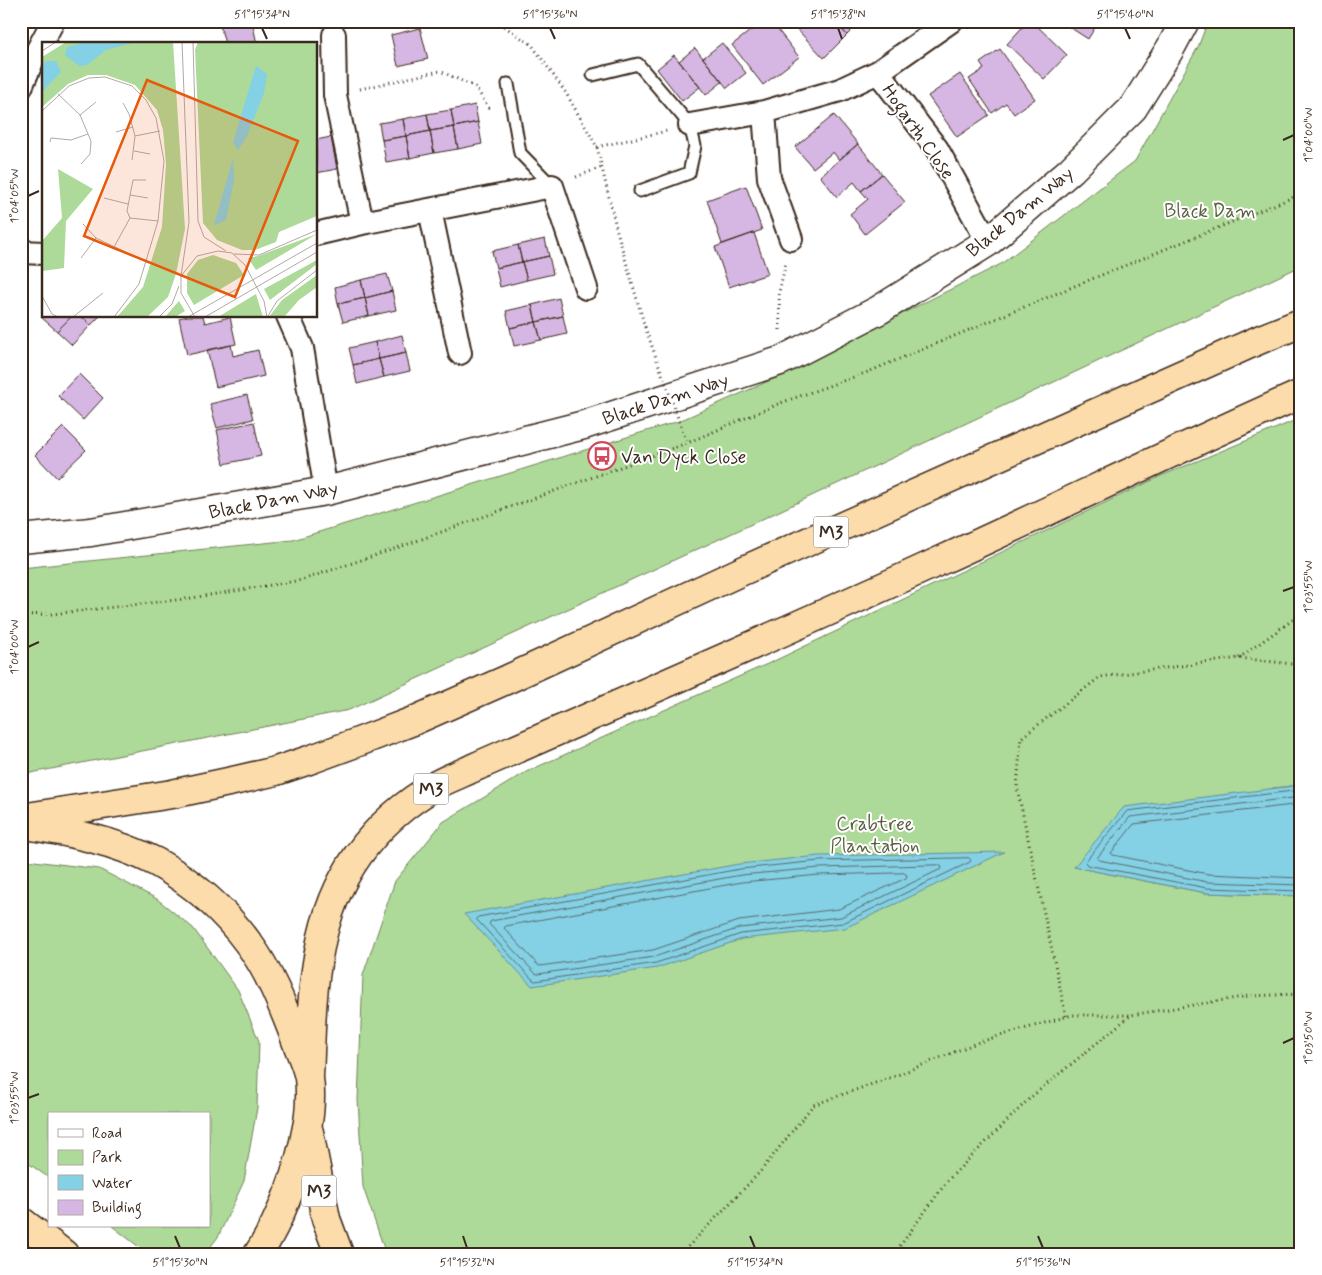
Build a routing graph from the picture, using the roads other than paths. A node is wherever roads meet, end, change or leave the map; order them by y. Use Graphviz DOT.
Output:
graph roads {
  1 [pos="53,21"];
  2 [pos="1185,21"];
  3 [pos="937,25"];
  4 [pos="334,35"];
  5 [pos="878,72"];
  6 [pos="593,74"];
  7 [pos="508,84"];
  8 [pos="21,87"];
  9 [pos="326,95"];
  10 [pos="764,112"];
  11 [pos="690,125"];
  12 [pos="552,186"];
  13 [pos="640,191"];
  14 [pos="430,210"];
  15 [pos="362,223"];
  16 [pos="318,234"];
  17 [pos="791,239"];
  18 [pos="988,242"];
  19 [pos="21,252"];
  20 [pos="42,253"];
  21 [pos="586,288"];
  22 [pos="289,318"];
  23 [pos="1301,323"];
  24 [pos="460,352"];
  25 [pos="1301,394"];
  26 [pos="326,490"];
  27 [pos="21,539"];
  28 [pos="21,818"];
  29 [pos="21,825"];
  30 [pos="309,1077"];
  31 [pos="308,1126"];
  32 [pos="21,1221"];
  33 [pos="64,1254"];
  34 [pos="258,1254"];
  35 [pos="338,1254"];
  1 -- 8 [label="street"];
  2 -- 18 [label="street, Black Dam Way"];
  3 -- 5 [label="street, Hogarth Close"];
  4 -- 9 [label="street"];
  5 -- 10 [label="street, Hogarth Close"];
  5 -- 18 [label="street, Hogarth Close"];
  6 -- 11 [label="lane"];
  7 -- 12 [label="lane"];
  9 -- 15 [label="street"];
  10 -- 11 [label="street, Hogarth Close"];
  10 -- 17 [label="street"];
  11 -- 13 [label="lane"];
  12 -- 14 [label="street"];
  12 -- 21 [label="street"];
  14 -- 15 [label="street"];
  14 -- 24 [label="street"];
  15 -- 16 [label="street"];
  18 -- 26 [label="street, Black Dam Way"];
  19 -- 20 [label="street"];
  22 -- 26 [label="street"];
  23 -- 28 [label="highway, M3"];
  25 -- 30 [label="highway, M3"];
  26 -- 27 [label="street, Black Dam Way"];
  29 -- 30 [label="highway, M3"];
  30 -- 31 [label="highway, M3"];
  31 -- 34 [label="highway, M3"];
  31 -- 35 [label="highway, M3"];
  32 -- 33 [label="highway"];
}
